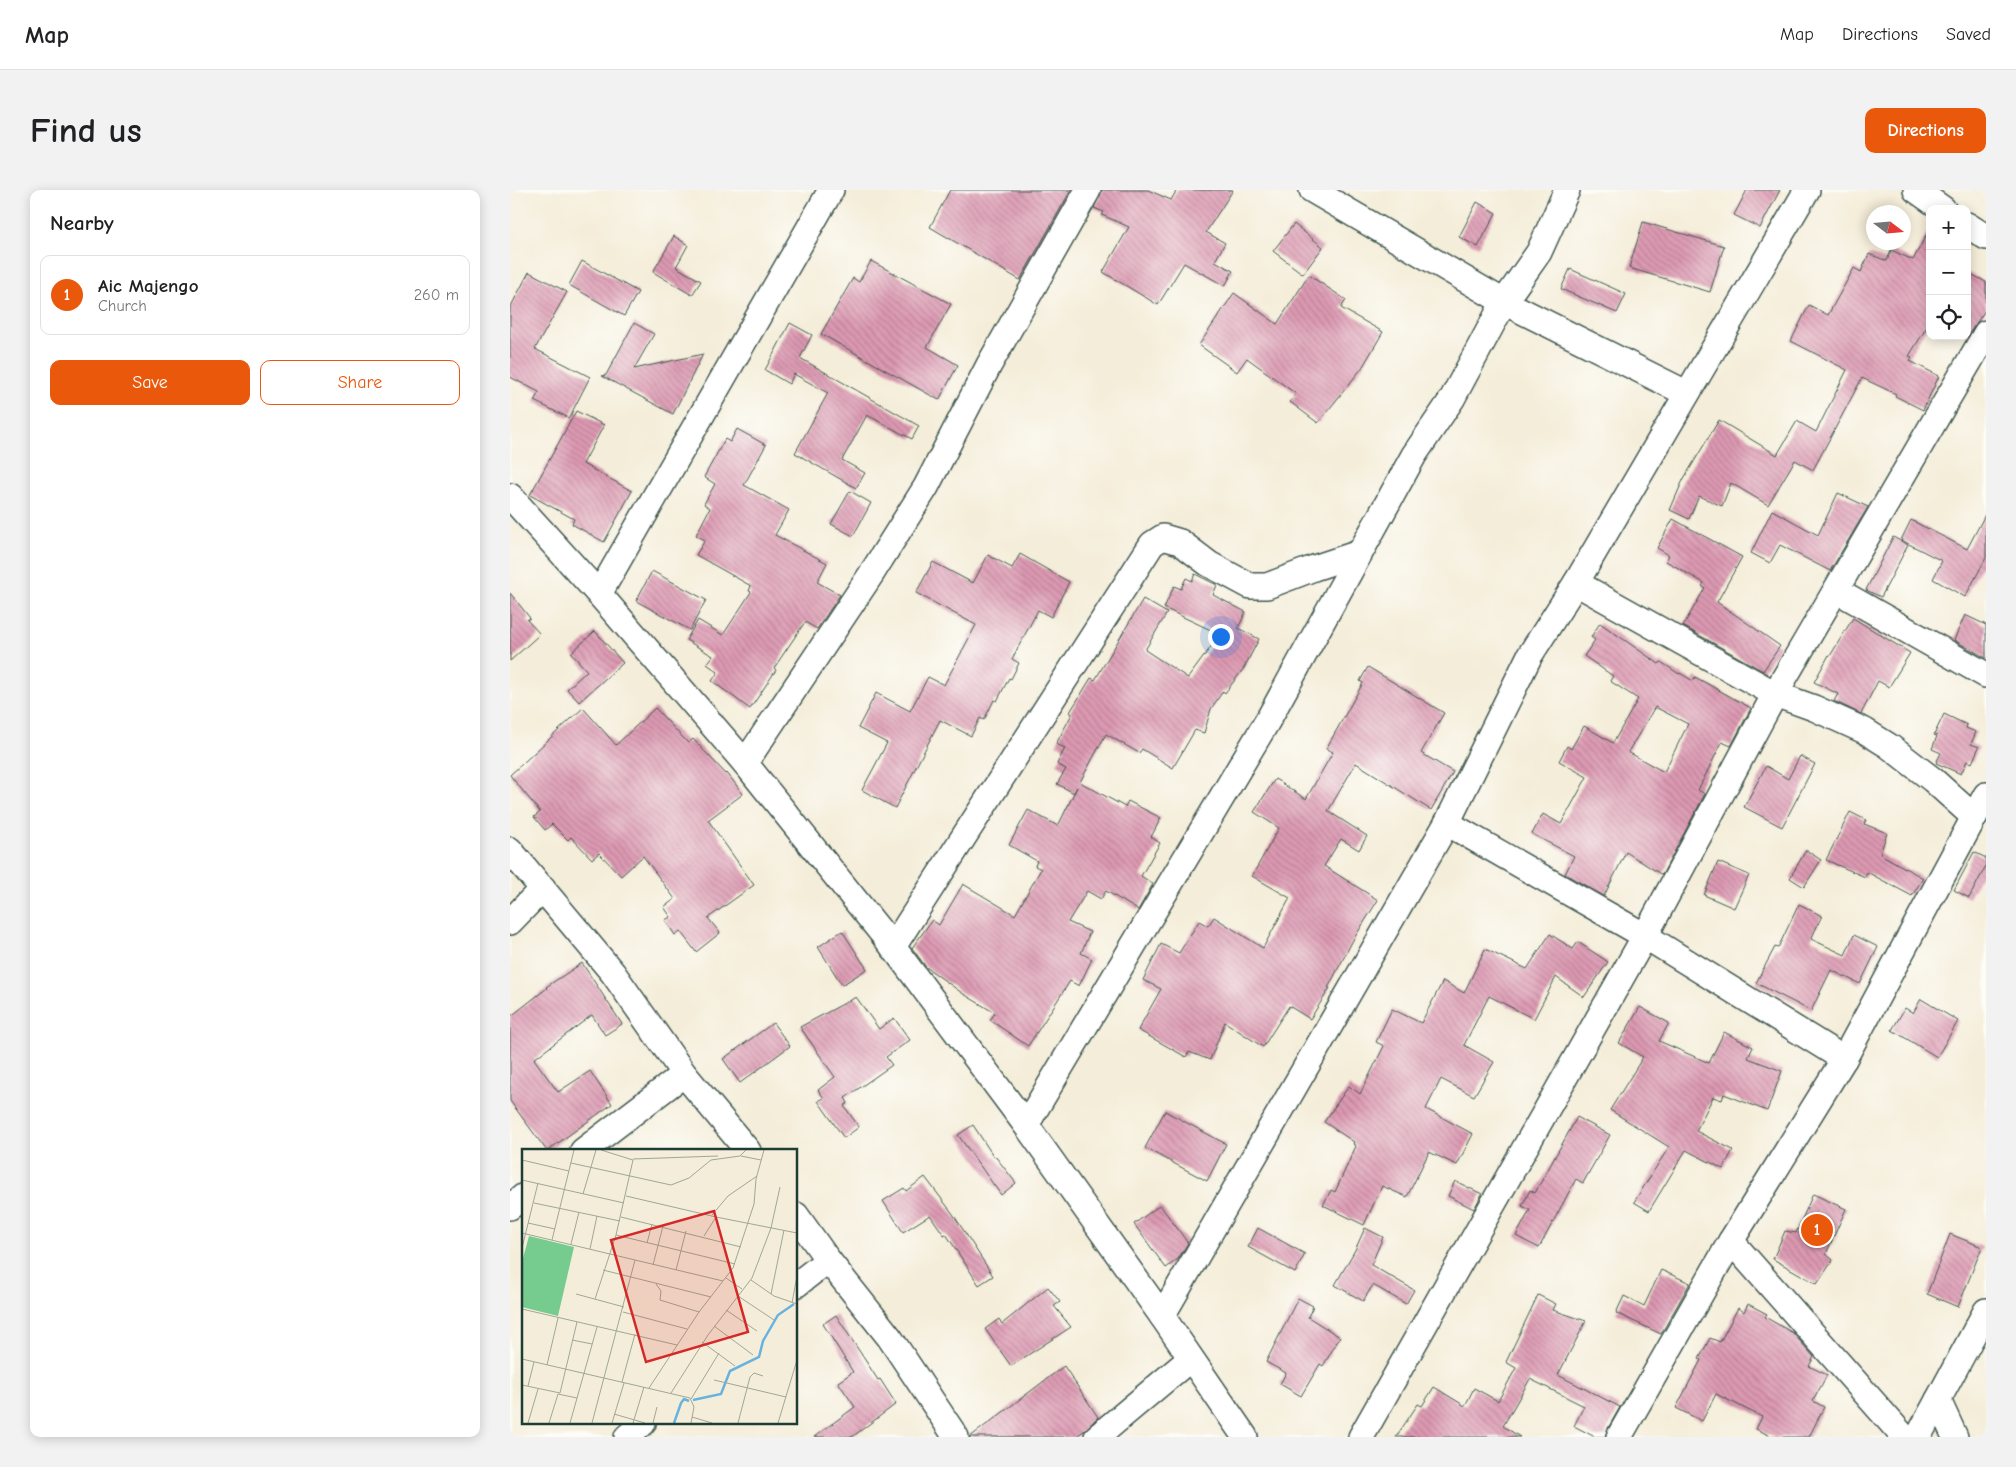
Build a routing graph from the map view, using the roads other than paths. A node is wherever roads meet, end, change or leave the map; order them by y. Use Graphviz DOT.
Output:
graph roads {
  1 [pos="831,190"];
  2 [pos="1088,190"];
  3 [pos="1312,190"];
  4 [pos="1567,190"];
  5 [pos="1807,190"];
  6 [pos="1916,190"];
  7 [pos="1937,205"];
  8 [pos="1971,228"];
  9 [pos="1986,237"];
  10 [pos="1504,302"];
  11 [pos="1986,333"];
  12 [pos="1686,393"];
  13 [pos="510,496"];
  14 [pos="1359,553"];
  15 [pos="1576,583"];
  16 [pos="1836,590"];
  17 [pos="599,594"];
  18 [pos="1986,675"];
  19 [pos="1775,694"];
  20 [pos="745,764"];
  21 [pos="1986,795"];
  22 [pos="1974,817"];
  23 [pos="1447,823"];
  24 [pos="510,850"];
  25 [pos="543,888"];
  26 [pos="510,922"];
  27 [pos="1645,936"];
  28 [pos="894,947"];
  29 [pos="1844,1059"];
  30 [pos="684,1074"];
  31 [pos="1026,1125"];
  32 [pos="586,1149"];
  33 [pos="746,1149"];
  34 [pos="522,1197"];
  35 [pos="510,1206"];
  36 [pos="798,1218"];
  37 [pos="1731,1241"];
  38 [pos="828,1260"];
  39 [pos="798,1283"];
  40 [pos="1986,1311"];
  41 [pos="1162,1316"];
  42 [pos="1190,1359"];
  43 [pos="1938,1400"];
  44 [pos="642,1424"];
  45 [pos="627,1437"];
  46 [pos="956,1437"];
  47 [pos="1096,1437"];
  48 [pos="1245,1437"];
  49 [pos="1361,1437"];
  50 [pos="1619,1437"];
  51 [pos="1904,1437"];
  52 [pos="1918,1437"];
  53 [pos="1955,1437"];
  1 -- 17 [label="street"];
  2 -- 20 [label="street"];
  3 -- 10 [label="street"];
  4 -- 10 [label="street"];
  5 -- 12 [label="street"];
  6 -- 7 [label="street"];
  8 -- 9 [label="street"];
  10 -- 12 [label="street"];
  10 -- 14 [label="street"];
  11 -- 16 [label="street"];
  12 -- 15 [label="street"];
  13 -- 17 [label="street"];
  14 -- 28 [label="street"];
  14 -- 31 [label="street"];
  15 -- 19 [label="street"];
  15 -- 23 [label="street"];
  16 -- 18 [label="street"];
  16 -- 19 [label="street"];
  17 -- 20 [label="street"];
  19 -- 22 [label="street"];
  19 -- 27 [label="street"];
  20 -- 28 [label="street"];
  21 -- 22 [label="street"];
  22 -- 29 [label="street"];
  23 -- 27 [label="street"];
  23 -- 41 [label="street"];
  24 -- 25 [label="street"];
  25 -- 26 [label="street"];
  25 -- 30 [label="street"];
  27 -- 29 [label="street"];
  27 -- 49 [label="street"];
  28 -- 31 [label="street"];
  29 -- 37 [label="street"];
  30 -- 32 [label="street"];
  30 -- 33 [label="street"];
  31 -- 41 [label="street"];
  34 -- 35 [label="street"];
  36 -- 38 [label="street"];
  37 -- 50 [label="street"];
  37 -- 51 [label="street"];
  38 -- 39 [label="street"];
  38 -- 46 [label="street"];
  40 -- 43 [label="street"];
  41 -- 42 [label="street"];
  42 -- 47 [label="street"];
  42 -- 48 [label="street"];
  43 -- 52 [label="street"];
  43 -- 53 [label="street"];
  44 -- 45 [label="street"];
}
